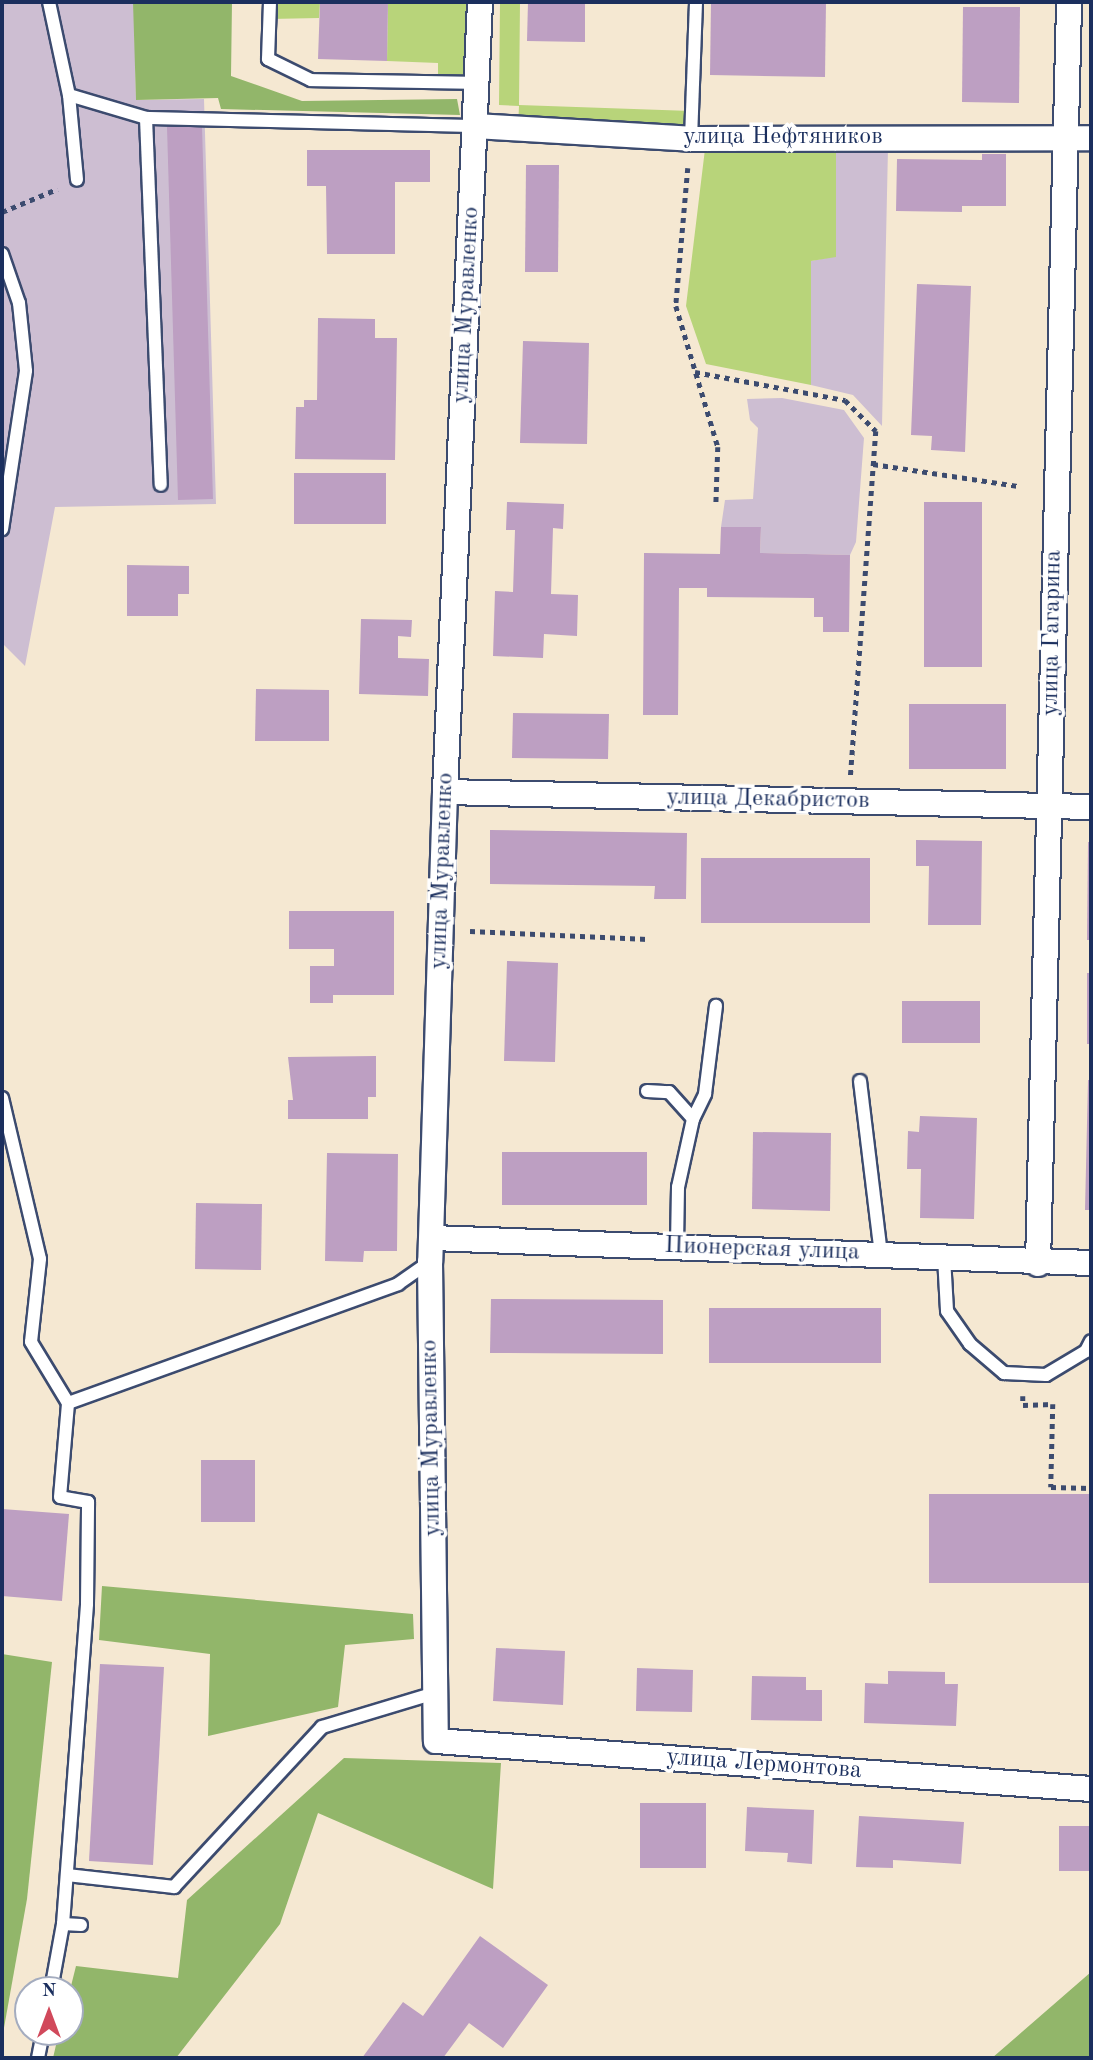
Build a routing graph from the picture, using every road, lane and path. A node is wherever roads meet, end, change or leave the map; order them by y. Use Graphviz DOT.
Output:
graph roads {
  1 [pos="48,2"];
  2 [pos="270,2"];
  3 [pos="480,2"];
  4 [pos="696,2"];
  5 [pos="1069,2"];
  6 [pos="477,83"];
  7 [pos="69,95"];
  8 [pos="146,118"];
  9 [pos="475,126"];
  10 [pos="1066,138"];
  11 [pos="1091,138"];
  12 [pos="691,139"];
  13 [pos="77,180"];
  14 [pos="2,212"];
  15 [pos="2,254"];
  16 [pos="695,372"];
  17 [pos="873,464"];
  18 [pos="162,485"];
  19 [pos="1019,486"];
  20 [pos="716,506"];
  21 [pos="2,529"];
  22 [pos="445,792"];
  23 [pos="850,802"];
  24 [pos="1049,806"];
  25 [pos="1091,807"];
  26 [pos="441,930"];
  27 [pos="648,939"];
  28 [pos="716,1006"];
  29 [pos="860,1081"];
  30 [pos="647,1091"];
  31 [pos="2,1098"];
  32 [pos="693,1119"];
  33 [pos="677,1247"];
  34 [pos="432,1250"];
  35 [pos="881,1255"];
  36 [pos="944,1257"];
  37 [pos="1091,1263"];
  38 [pos="1038,1264"];
  39 [pos="1091,1341"];
  40 [pos="1023,1374"];
  41 [pos="68,1403"];
  42 [pos="1091,1488"];
  43 [pos="435,1693"];
  44 [pos="436,1741"];
  45 [pos="1091,1789"];
  46 [pos="67,1874"];
  47 [pos="63,1924"];
  48 [pos="81,1925"];
  49 [pos="54,1976"];
  1 -- 7 [label="lane"];
  2 -- 6 [label="lane"];
  3 -- 6 [label="street, улица Муравленко"];
  4 -- 12 [label="lane"];
  5 -- 10 [label="street, улица Гагарина"];
  6 -- 9 [label="street, улица Муравленко"];
  7 -- 8 [label="lane"];
  7 -- 13 [label="lane"];
  8 -- 9 [label="lane"];
  8 -- 18 [label="lane"];
  9 -- 12 [label="street, улица Нефтяников"];
  9 -- 22 [label="street, улица Муравленко"];
  10 -- 11 [label="street, улица Нефтяников"];
  10 -- 12 [label="street, улица Нефтяников"];
  10 -- 24 [label="street, улица Гагарина"];
  12 -- 16 [label="path"];
  13 -- 14 [label="path"];
  15 -- 21 [label="lane"];
  16 -- 17 [label="path"];
  16 -- 20 [label="path"];
  17 -- 19 [label="path"];
  17 -- 23 [label="path"];
  22 -- 23 [label="street, улица Декабристов"];
  22 -- 26 [label="street, улица Муравленко"];
  23 -- 24 [label="street, улица Декабристов"];
  24 -- 25 [label="street, улица Декабристов"];
  24 -- 38 [label="street, улица Гагарина"];
  26 -- 27 [label="path"];
  26 -- 34 [label="street, улица Муравленко"];
  28 -- 32 [label="lane"];
  29 -- 35 [label="lane"];
  30 -- 32 [label="lane"];
  31 -- 41 [label="lane"];
  32 -- 33 [label="lane"];
  33 -- 34 [label="street, Пионерская улица"];
  33 -- 35 [label="street, Пионерская улица"];
  34 -- 41 [label="lane"];
  34 -- 43 [label="street, улица Муравленко"];
  35 -- 36 [label="street, Пионерская улица"];
  36 -- 38 [label="street, Пионерская улица"];
  36 -- 40 [label="lane"];
  37 -- 38 [label="street, Пионерская улица"];
  39 -- 40 [label="lane"];
  40 -- 42 [label="path"];
  41 -- 46 [label="lane"];
  43 -- 44 [label="street, улица Муравленко"];
  43 -- 46 [label="lane"];
  44 -- 45 [label="street, улица Лермонтова"];
  46 -- 47 [label="lane"];
  47 -- 48 [label="lane"];
  47 -- 49 [label="lane"];
}
